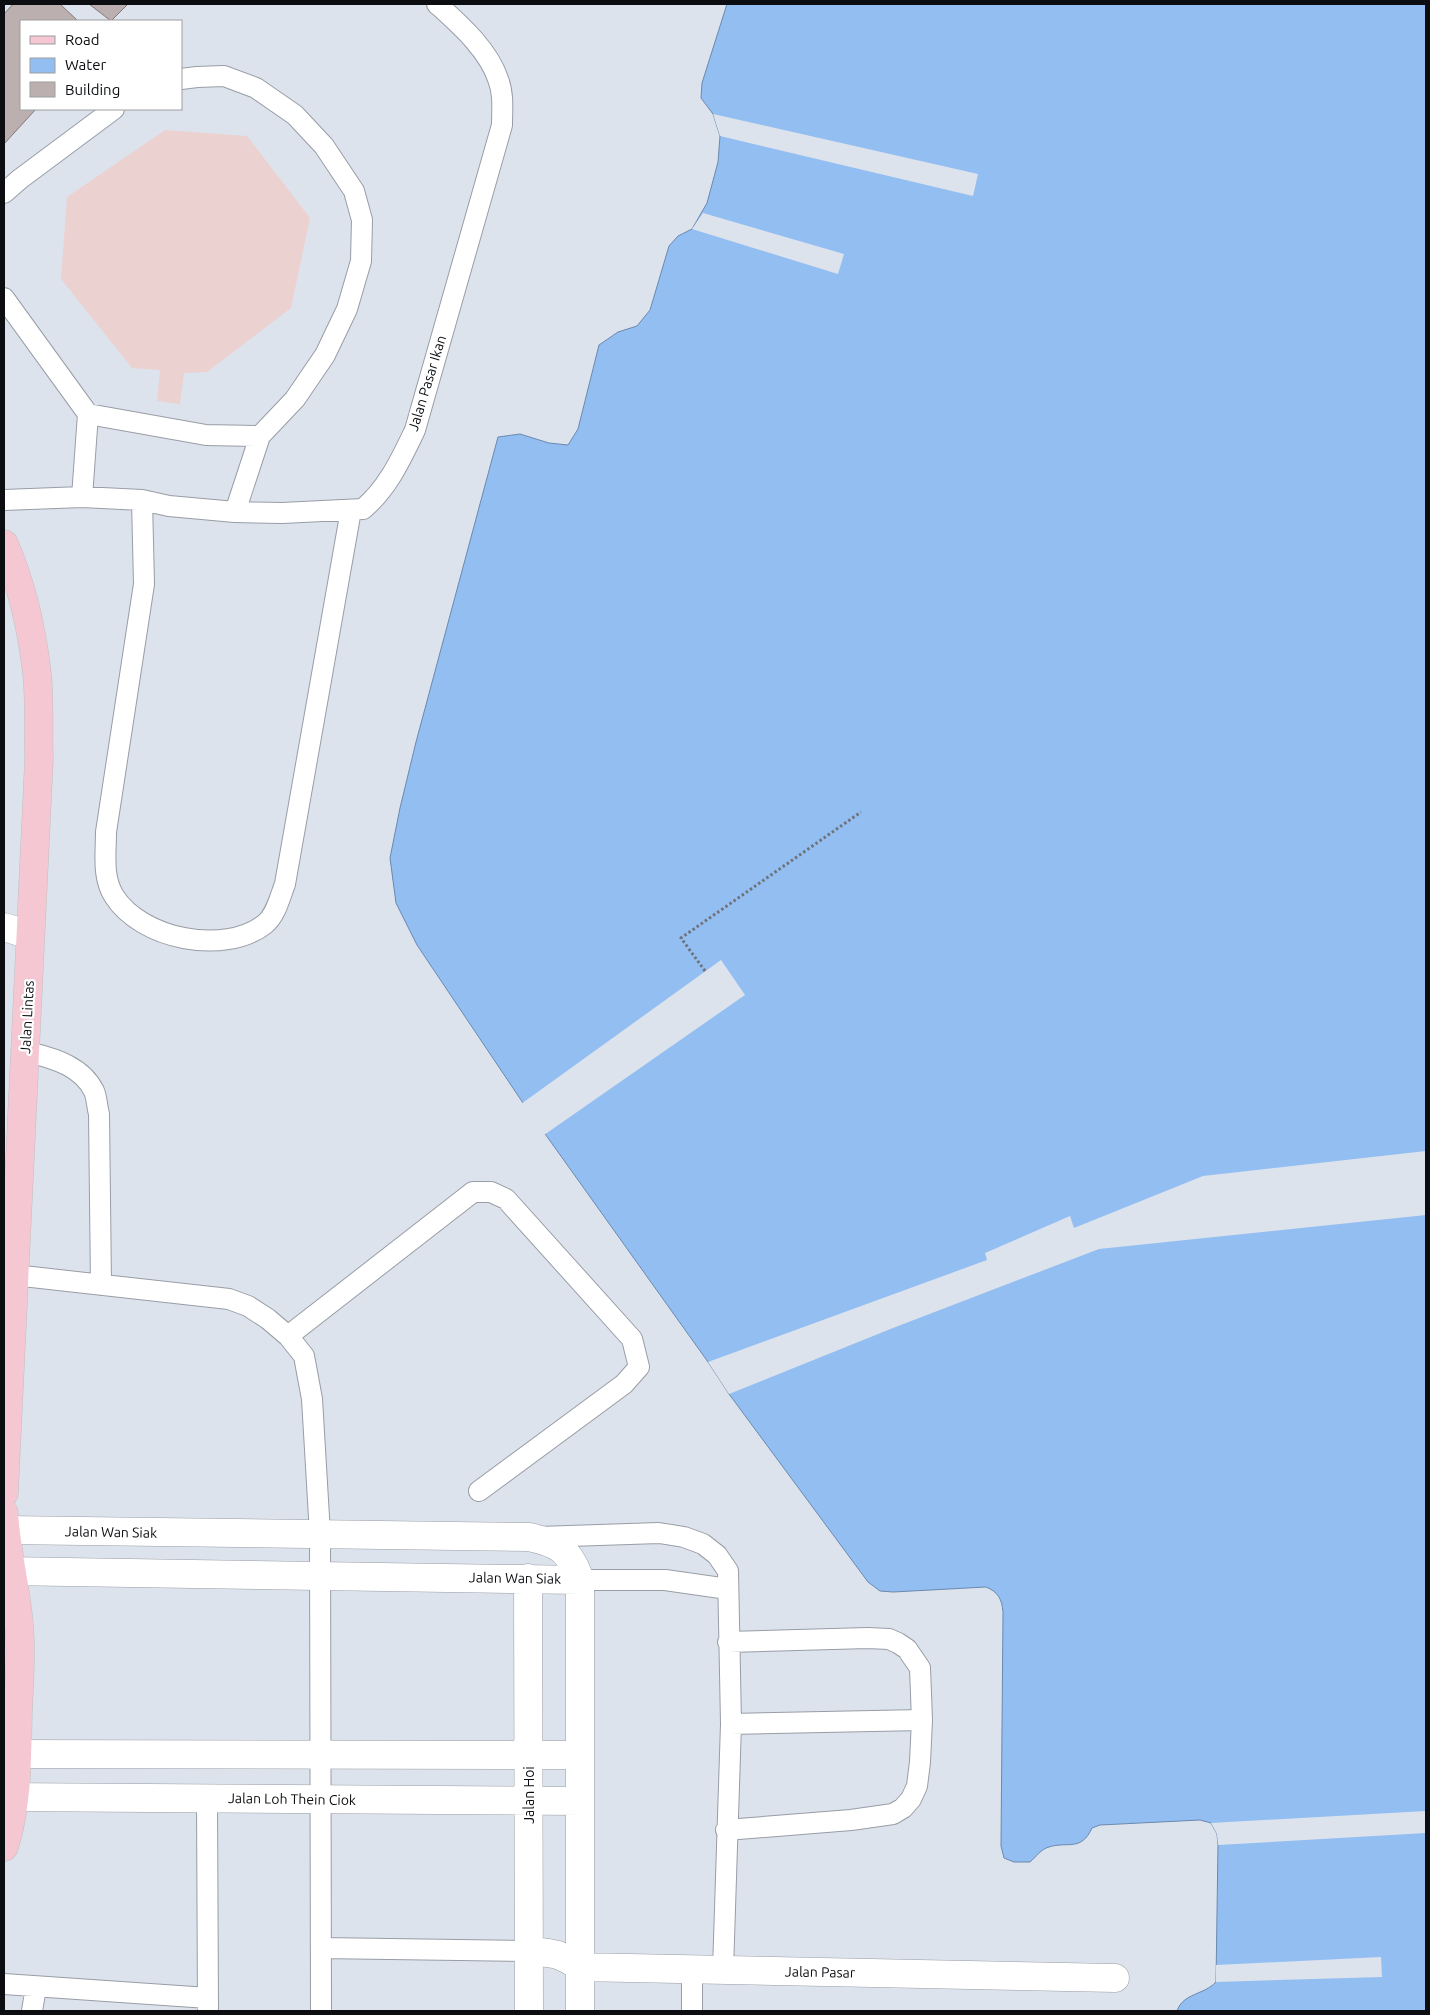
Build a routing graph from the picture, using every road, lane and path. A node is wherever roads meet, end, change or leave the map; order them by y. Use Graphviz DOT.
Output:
graph roads {
  1 [pos="437,4"];
  2 [pos="182,79"];
  3 [pos="113,110"];
  4 [pos="4,193"];
  5 [pos="4,298"];
  6 [pos="88,414"];
  7 [pos="260,436"];
  8 [pos="82,497"];
  9 [pos="4,500"];
  10 [pos="142,500"];
  11 [pos="350,510"];
  12 [pos="235,512"];
  13 [pos="4,544"];
  14 [pos="861,812"];
  15 [pos="4,927"];
  16 [pos="30,935"];
  17 [pos="705,971"];
  18 [pos="25,1057"];
  19 [pos="14,1275"];
  20 [pos="101,1285"];
  21 [pos="288,1336"];
  22 [pos="479,1491"];
  23 [pos="4,1493"];
  24 [pos="4,1521"];
  25 [pos="320,1534"];
  26 [pos="529,1537"];
  27 [pos="8,1571"];
  28 [pos="320,1575"];
  29 [pos="528,1578"];
  30 [pos="580,1580"];
  31 [pos="728,1589"];
  32 [pos="728,1642"];
  33 [pos="922,1720"];
  34 [pos="731,1724"];
  35 [pos="11,1745"];
  36 [pos="320,1754"];
  37 [pos="529,1755"];
  38 [pos="580,1755"];
  39 [pos="10,1797"];
  40 [pos="207,1798"];
  41 [pos="320,1799"];
  42 [pos="529,1801"];
  43 [pos="580,1801"];
  44 [pos="726,1830"];
  45 [pos="4,1847"];
  46 [pos="321,1948"];
  47 [pos="529,1952"];
  48 [pos="580,1967"];
  49 [pos="692,1970"];
  50 [pos="723,1970"];
  51 [pos="1115,1978"];
  52 [pos="4,1984"];
  53 [pos="36,1987"];
  54 [pos="208,2005"];
  55 [pos="32,2011"];
  56 [pos="321,2011"];
  57 [pos="529,2011"];
  58 [pos="580,2011"];
  59 [pos="692,2011"];
  1 -- 11 [label="lane, Jalan Pasar Ikan"];
  2 -- 7 [label="lane"];
  3 -- 4 [label="lane"];
  5 -- 6 [label="lane"];
  6 -- 7 [label="lane"];
  6 -- 8 [label="lane"];
  7 -- 12 [label="lane"];
  8 -- 9 [label="lane, Jalan Pasar Ikan"];
  8 -- 10 [label="lane, Jalan Pasar Ikan"];
  10 -- 11 [label="lane"];
  10 -- 12 [label="lane, Jalan Pasar Ikan"];
  11 -- 12 [label="lane, Jalan Pasar Ikan"];
  13 -- 16 [label="main road, Jalan Lintas"];
  14 -- 17 [label="path"];
  15 -- 16 [label="street"];
  16 -- 18 [label="main road, Jalan Lintas"];
  18 -- 19 [label="main road, Jalan Lintas"];
  18 -- 20 [label="lane"];
  19 -- 20 [label="lane"];
  19 -- 23 [label="main road, Jalan Lintas"];
  20 -- 21 [label="lane"];
  21 -- 22 [label="lane"];
  21 -- 25 [label="lane"];
  24 -- 25 [label="street, Jalan Wan Siak"];
  24 -- 27 [label="main road"];
  25 -- 26 [label="street, Jalan Wan Siak"];
  25 -- 28 [label="lane"];
  26 -- 30 [label="street, Jalan Wan Siak"];
  26 -- 31 [label="lane"];
  27 -- 28 [label="street, Jalan Wan Siak"];
  27 -- 35 [label="main road"];
  28 -- 29 [label="street, Jalan Wan Siak"];
  28 -- 36 [label="lane"];
  29 -- 30 [label="street, Jalan Wan Siak"];
  29 -- 37 [label="street, Jalan Hoi"];
  30 -- 31 [label="lane"];
  30 -- 38 [label="street"];
  31 -- 32 [label="lane"];
  32 -- 33 [label="lane"];
  32 -- 34 [label="lane"];
  33 -- 34 [label="lane"];
  33 -- 44 [label="lane"];
  34 -- 44 [label="lane"];
  35 -- 36 [label="street"];
  35 -- 39 [label="main road"];
  36 -- 37 [label="street"];
  36 -- 41 [label="lane"];
  37 -- 38 [label="street"];
  37 -- 42 [label="street, Jalan Hoi"];
  38 -- 43 [label="street"];
  39 -- 40 [label="street, Jalan Loh Thein Ciok"];
  39 -- 45 [label="main road"];
  40 -- 41 [label="street, Jalan Loh Thein Ciok"];
  40 -- 54 [label="lane"];
  41 -- 42 [label="street, Jalan Loh Thein Ciok"];
  41 -- 46 [label="lane"];
  42 -- 43 [label="street, Jalan Loh Thein Ciok"];
  42 -- 47 [label="street, Jalan Hoi"];
  43 -- 48 [label="street"];
  44 -- 50 [label="lane"];
  46 -- 47 [label="lane"];
  46 -- 56 [label="lane"];
  47 -- 48 [label="street"];
  47 -- 57 [label="street, Jalan Hoi"];
  48 -- 49 [label="street, Jalan Pasar"];
  48 -- 58 [label="street"];
  49 -- 50 [label="street, Jalan Pasar"];
  49 -- 59 [label="lane"];
  50 -- 51 [label="street, Jalan Pasar"];
  52 -- 53 [label="lane"];
  53 -- 54 [label="lane"];
  53 -- 55 [label="lane"];
}
